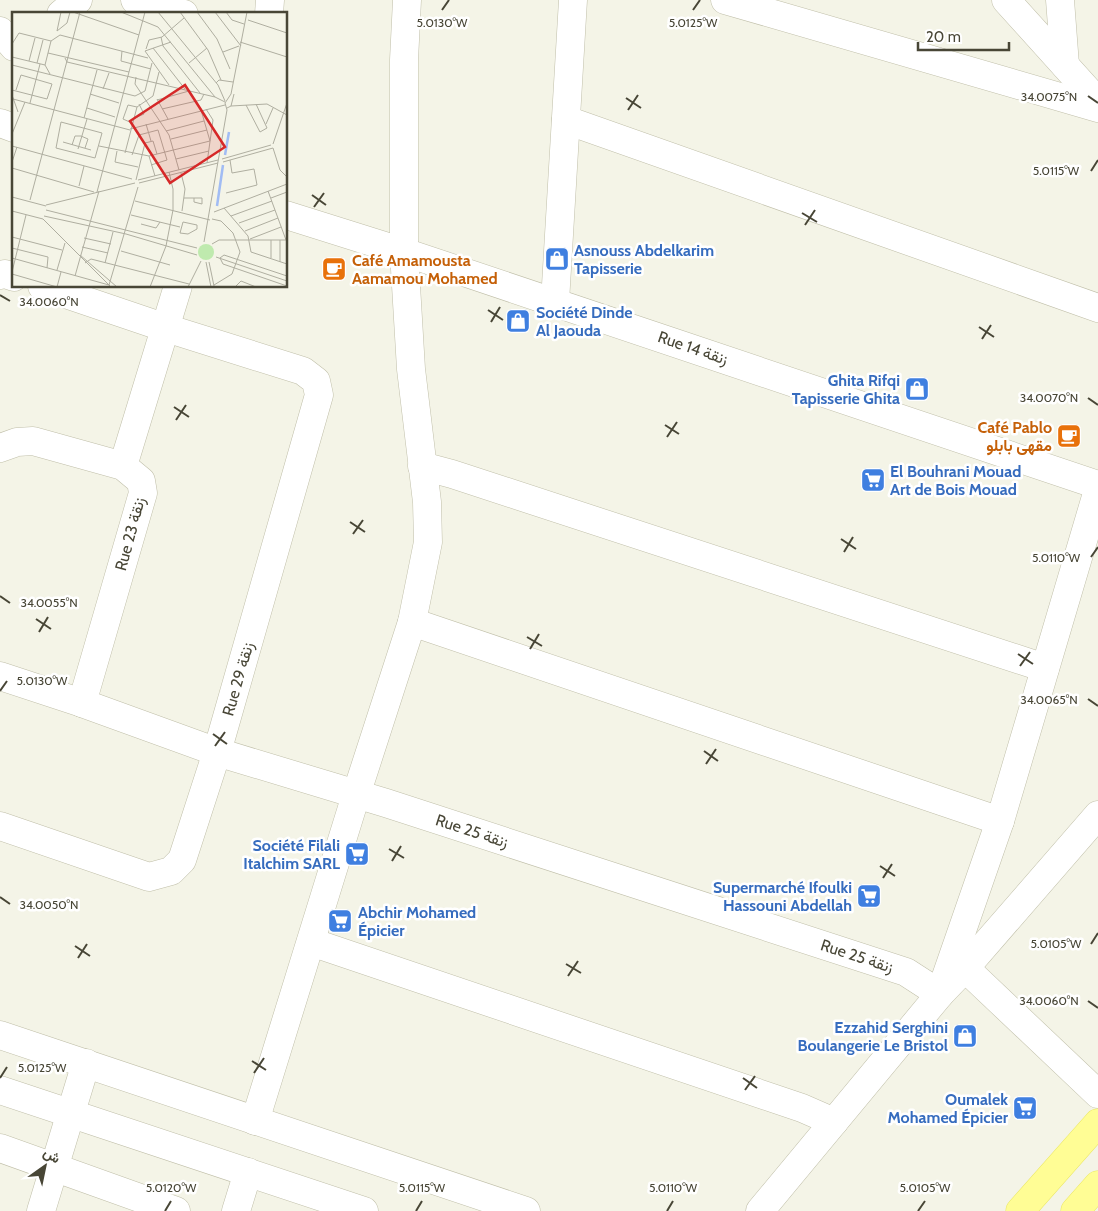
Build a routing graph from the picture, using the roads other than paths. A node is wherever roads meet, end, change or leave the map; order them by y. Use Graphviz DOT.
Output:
graph roads {
  1 [pos="78,0"];
  2 [pos="135,0"];
  3 [pos="407,0"];
  4 [pos="573,0"];
  5 [pos="725,0"];
  6 [pos="1006,0"];
  7 [pos="1060,0"];
  8 [pos="63,12"];
  9 [pos="177,12"];
  10 [pos="0,31"];
  11 [pos="12,45"];
  12 [pos="12,53"];
  13 [pos="0,62"];
  14 [pos="1065,65"];
  15 [pos="1098,102"];
  16 [pos="1098,108"];
  17 [pos="566,120"];
  18 [pos="0,123"];
  19 [pos="12,127"];
  20 [pos="288,216"];
  21 [pos="404,252"];
  22 [pos="48,288"];
  23 [pos="177,288"];
  24 [pos="554,302"];
  25 [pos="1098,308"];
  26 [pos="166,328"];
  27 [pos="0,448"];
  28 [pos="123,466"];
  29 [pos="422,466"];
  30 [pos="1098,485"];
  31 [pos="1098,490"];
  32 [pos="412,622"];
  33 [pos="1045,668"];
  34 [pos="0,676"];
  35 [pos="82,704"];
  36 [pos="217,752"];
  37 [pos="356,795"];
  38 [pos="1098,815"];
  39 [pos="1000,821"];
  40 [pos="0,826"];
  41 [pos="311,942"];
  42 [pos="965,968"];
  43 [pos="940,994"];
  44 [pos="0,1035"];
  45 [pos="86,1063"];
  46 [pos="0,1090"];
  47 [pos="1098,1094"];
  48 [pos="70,1113"];
  49 [pos="255,1121"];
  50 [pos="834,1122"];
  51 [pos="1098,1123"];
  52 [pos="0,1148"];
  53 [pos="54,1169"];
  54 [pos="248,1172"];
  55 [pos="1098,1185"];
  56 [pos="41,1211"];
  57 [pos="176,1211"];
  58 [pos="236,1211"];
  59 [pos="364,1211"];
  60 [pos="526,1211"];
  61 [pos="760,1211"];
  62 [pos="1020,1211"];
  63 [pos="1075,1211"];
  1 -- 8 [label="street"];
  2 -- 9 [label="street"];
  3 -- 21 [label="street"];
  4 -- 17 [label="street"];
  5 -- 16 [label="street"];
  6 -- 14 [label="street"];
  7 -- 14 [label="street"];
  10 -- 11 [label="street"];
  12 -- 13 [label="street"];
  14 -- 15 [label="street"];
  17 -- 24 [label="street"];
  17 -- 25 [label="street"];
  18 -- 19 [label="street"];
  20 -- 21 [label="street, Rue 14 زنقة"];
  21 -- 24 [label="street, Rue 14 زنقة"];
  21 -- 29 [label="street"];
  22 -- 26 [label="street"];
  23 -- 26 [label="street"];
  24 -- 30 [label="street, Rue 14 زنقة"];
  26 -- 28 [label="street"];
  26 -- 36 [label="street, Rue 29 زنقة"];
  27 -- 28 [label="street, Rue 23 زنقة"];
  28 -- 35 [label="street, Rue 23 زنقة"];
  29 -- 32 [label="street"];
  29 -- 33 [label="street"];
  31 -- 33 [label="street"];
  32 -- 37 [label="street"];
  32 -- 39 [label="street"];
  33 -- 39 [label="street"];
  34 -- 35 [label="street, Rue 25 زنقة"];
  35 -- 36 [label="street, Rue 25 زنقة"];
  36 -- 37 [label="street, Rue 25 زنقة"];
  36 -- 40 [label="street, Rue 29 زنقة"];
  37 -- 41 [label="street"];
  37 -- 43 [label="street, Rue 25 زنقة"];
  38 -- 42 [label="street"];
  39 -- 43 [label="street"];
  41 -- 49 [label="street"];
  41 -- 50 [label="street"];
  42 -- 43 [label="street"];
  42 -- 47 [label="street"];
  43 -- 50 [label="street"];
  44 -- 45 [label="street"];
  45 -- 48 [label="street"];
  45 -- 49 [label="street"];
  46 -- 48 [label="street"];
  48 -- 53 [label="street"];
  48 -- 54 [label="street"];
  49 -- 60 [label="street"];
  50 -- 61 [label="street"];
  51 -- 62 [label="main road"];
  52 -- 53 [label="street"];
  53 -- 56 [label="street"];
  53 -- 57 [label="street"];
  54 -- 58 [label="street"];
  54 -- 59 [label="street"];
  55 -- 63 [label="main road"];
}
